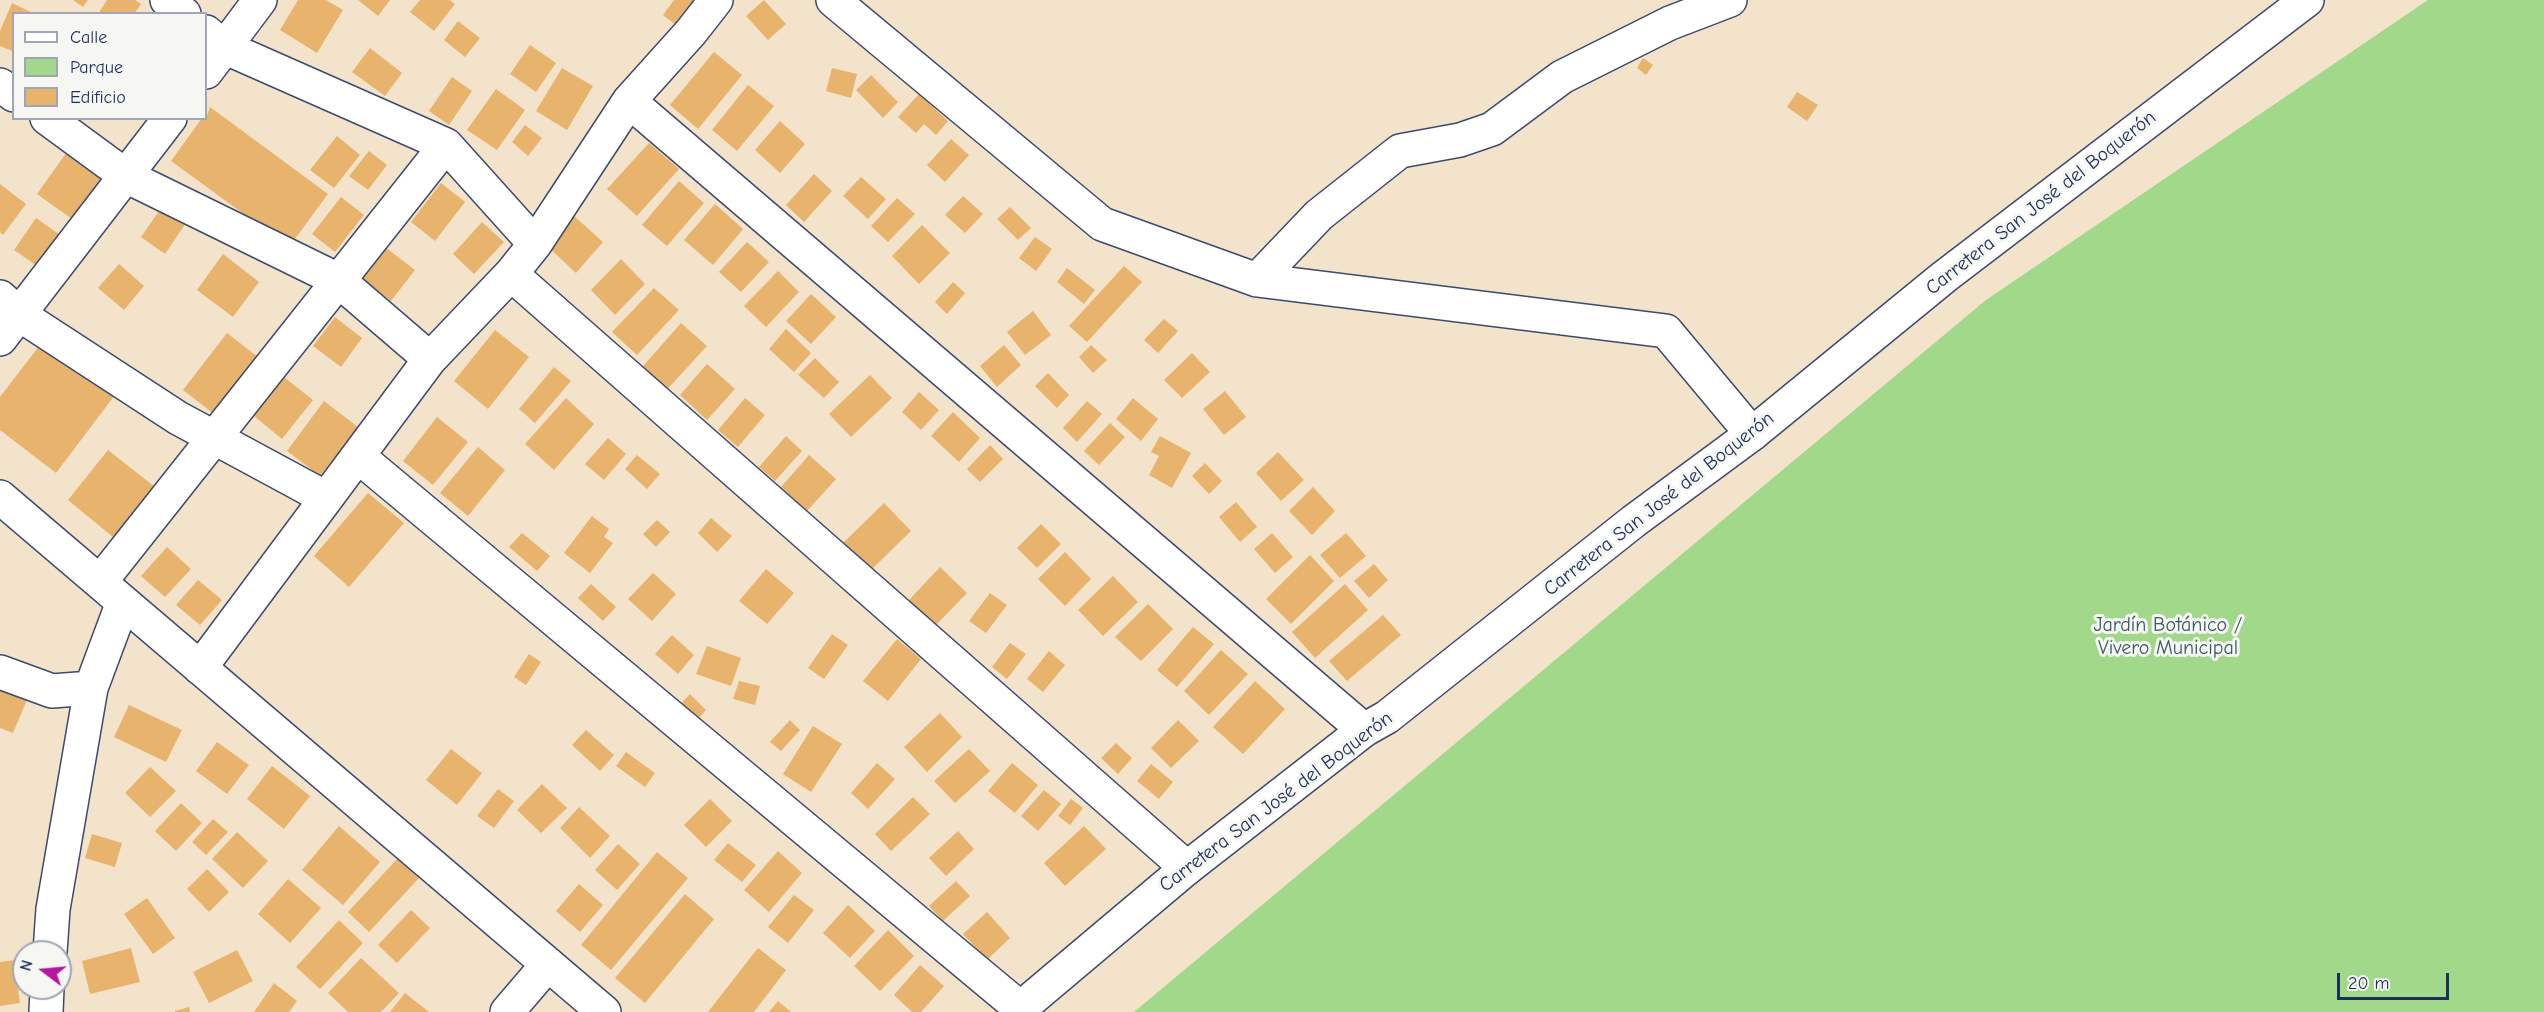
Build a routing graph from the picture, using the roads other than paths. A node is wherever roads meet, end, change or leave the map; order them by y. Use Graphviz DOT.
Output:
graph roads {
  1 [pos="167,0"];
  2 [pos="260,0"];
  3 [pos="716,0"];
  4 [pos="833,0"];
  5 [pos="1730,0"];
  6 [pos="2307,0"];
  7 [pos="182,12"];
  8 [pos="212,50"];
  9 [pos="629,100"];
  10 [pos="50,120"];
  11 [pos="168,120"];
  12 [pos="446,144"];
  13 [pos="126,176"];
  14 [pos="535,244"];
  15 [pos="511,274"];
  16 [pos="338,280"];
  17 [pos="1257,280"];
  18 [pos="7,317"];
  19 [pos="430,360"];
  20 [pos="1752,434"];
  21 [pos="214,436"];
  22 [pos="359,456"];
  23 [pos="0,497"];
  24 [pos="326,498"];
  25 [pos="111,592"];
  26 [pos="200,668"];
  27 [pos="0,672"];
  28 [pos="91,688"];
  29 [pos="1364,730"];
  30 [pos="1187,868"];
  31 [pos="51,940"];
  32 [pos="548,964"];
  33 [pos="1018,1010"];
  34 [pos="507,1012"];
  35 [pos="604,1012"];
  1 -- 7 [label="street"];
  2 -- 8 [label="street"];
  3 -- 9 [label="street"];
  4 -- 17 [label="street"];
  5 -- 17 [label="street"];
  6 -- 20 [label="street, Carretera San José del Boquerón"];
  8 -- 12 [label="street"];
  9 -- 14 [label="street"];
  9 -- 29 [label="street"];
  10 -- 13 [label="street"];
  11 -- 13 [label="street"];
  12 -- 14 [label="street"];
  12 -- 16 [label="street"];
  13 -- 16 [label="street"];
  13 -- 18 [label="street"];
  14 -- 15 [label="street"];
  15 -- 19 [label="street"];
  15 -- 30 [label="street"];
  16 -- 19 [label="street"];
  16 -- 21 [label="street"];
  17 -- 20 [label="street"];
  18 -- 21 [label="street"];
  19 -- 22 [label="street"];
  20 -- 29 [label="street, Carretera San José del Boquerón"];
  21 -- 24 [label="street"];
  21 -- 25 [label="street"];
  22 -- 24 [label="street"];
  22 -- 33 [label="street"];
  23 -- 25 [label="street"];
  24 -- 26 [label="street"];
  25 -- 26 [label="street"];
  25 -- 28 [label="street"];
  26 -- 32 [label="street"];
  27 -- 28 [label="street"];
  28 -- 31 [label="street"];
  29 -- 30 [label="street, Carretera San José del Boquerón"];
  30 -- 33 [label="street, Carretera San José del Boquerón"];
  32 -- 34 [label="street"];
  32 -- 35 [label="street"];
}
